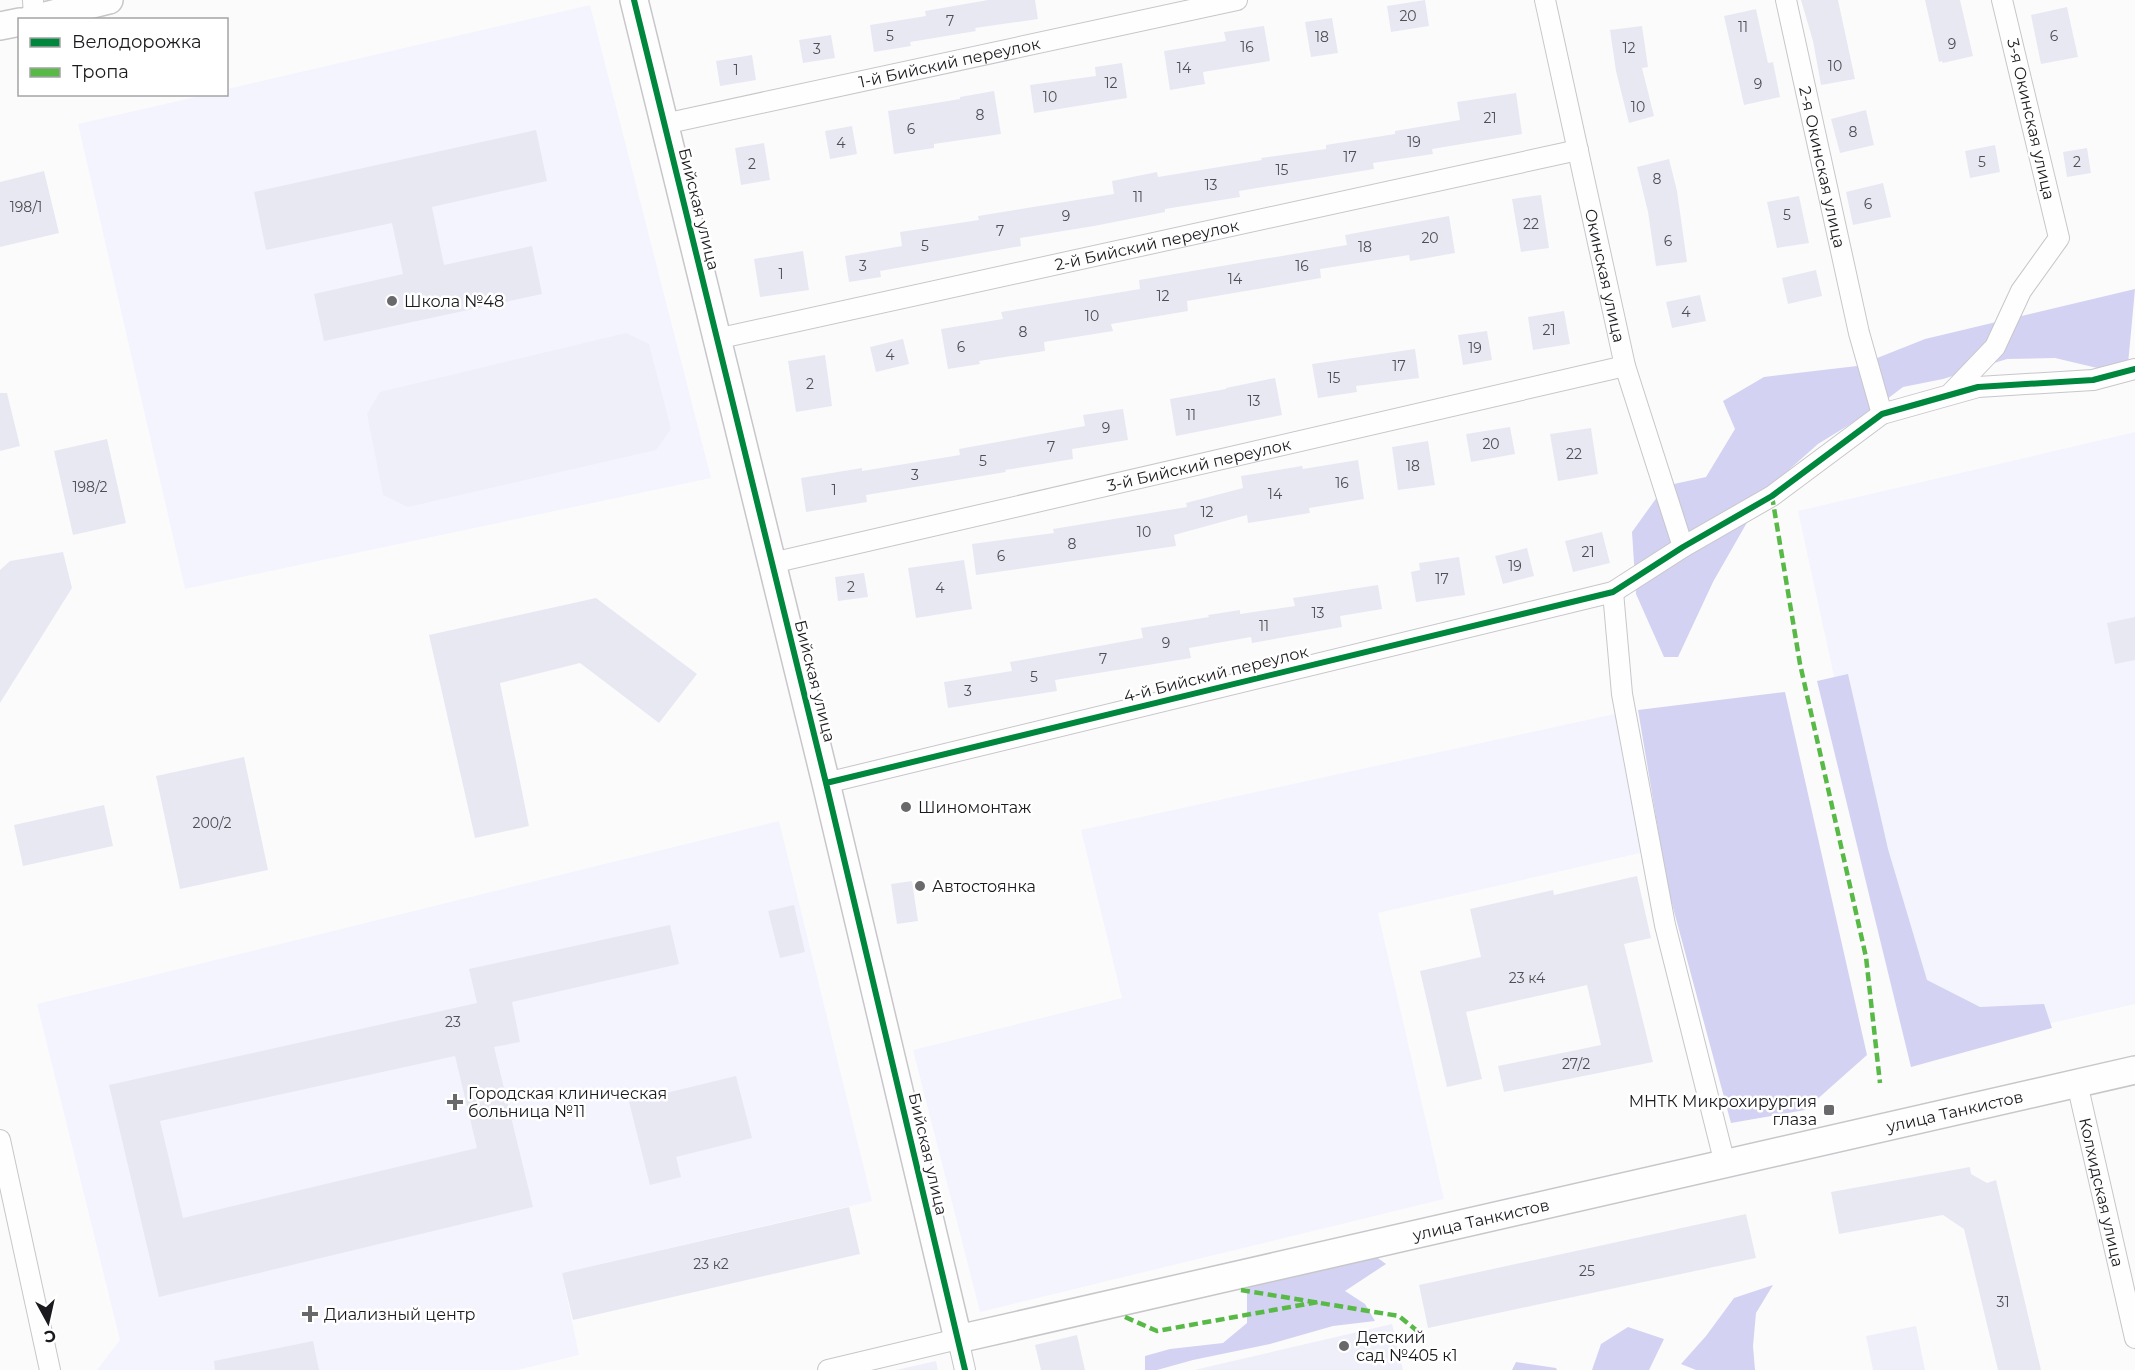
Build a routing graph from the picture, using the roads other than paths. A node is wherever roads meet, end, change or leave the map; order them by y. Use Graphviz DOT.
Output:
graph roads {
  1 [pos="110,0"];
  2 [pos="634,0"];
  3 [pos="1237,0"];
  4 [pos="1545,0"];
  5 [pos="1786,0"];
  6 [pos="2002,0"];
  7 [pos="29,15"];
  8 [pos="18,19"];
  9 [pos="0,26"];
  10 [pos="664,124"];
  11 [pos="1578,150"];
  12 [pos="716,339"];
  13 [pos="1625,366"];
  14 [pos="2135,369"];
  15 [pos="1950,394"];
  16 [pos="1882,414"];
  17 [pos="1683,547"];
  18 [pos="772,563"];
  19 [pos="1614,592"];
  20 [pos="826,783"];
  21 [pos="2135,1070"];
  22 [pos="2077,1083"];
  23 [pos="0,1140"];
  24 [pos="1725,1164"];
  25 [pos="2135,1338"];
  26 [pos="958,1340"];
  27 [pos="50,1370"];
  28 [pos="828,1370"];
  29 [pos="965,1370"];
  1 -- 7 [label="street"];
  2 -- 10 [label="street, Бийская улица"];
  3 -- 10 [label="street, 1-й Бийский переулок"];
  4 -- 11 [label="street, Окинская улица"];
  5 -- 16 [label="street, 2-я Окинская улица"];
  6 -- 15 [label="street, 3-я Окинская улица"];
  8 -- 9 [label="street"];
  10 -- 12 [label="street, Бийская улица"];
  11 -- 12 [label="street, 2-й Бийский переулок"];
  11 -- 13 [label="street, Окинская улица"];
  12 -- 18 [label="street, Бийская улица"];
  13 -- 17 [label="street, Окинская улица"];
  13 -- 18 [label="street, 3-й Бийский переулок"];
  14 -- 15 [label="street"];
  15 -- 16 [label="street"];
  16 -- 17 [label="street, 4-й Бийский переулок"];
  17 -- 19 [label="street, 4-й Бийский переулок"];
  18 -- 20 [label="street, Бийская улица"];
  19 -- 20 [label="street, 4-й Бийский переулок"];
  19 -- 24 [label="street"];
  20 -- 26 [label="street, Бийская улица"];
  21 -- 22 [label="street, улица Танкистов"];
  22 -- 24 [label="street, улица Танкистов"];
  22 -- 25 [label="street, Колхидская улица"];
  23 -- 27 [label="street"];
  24 -- 26 [label="street, улица Танкистов"];
  26 -- 28 [label="street, улица Танкистов"];
  26 -- 29 [label="street, Бийская улица"];
}
